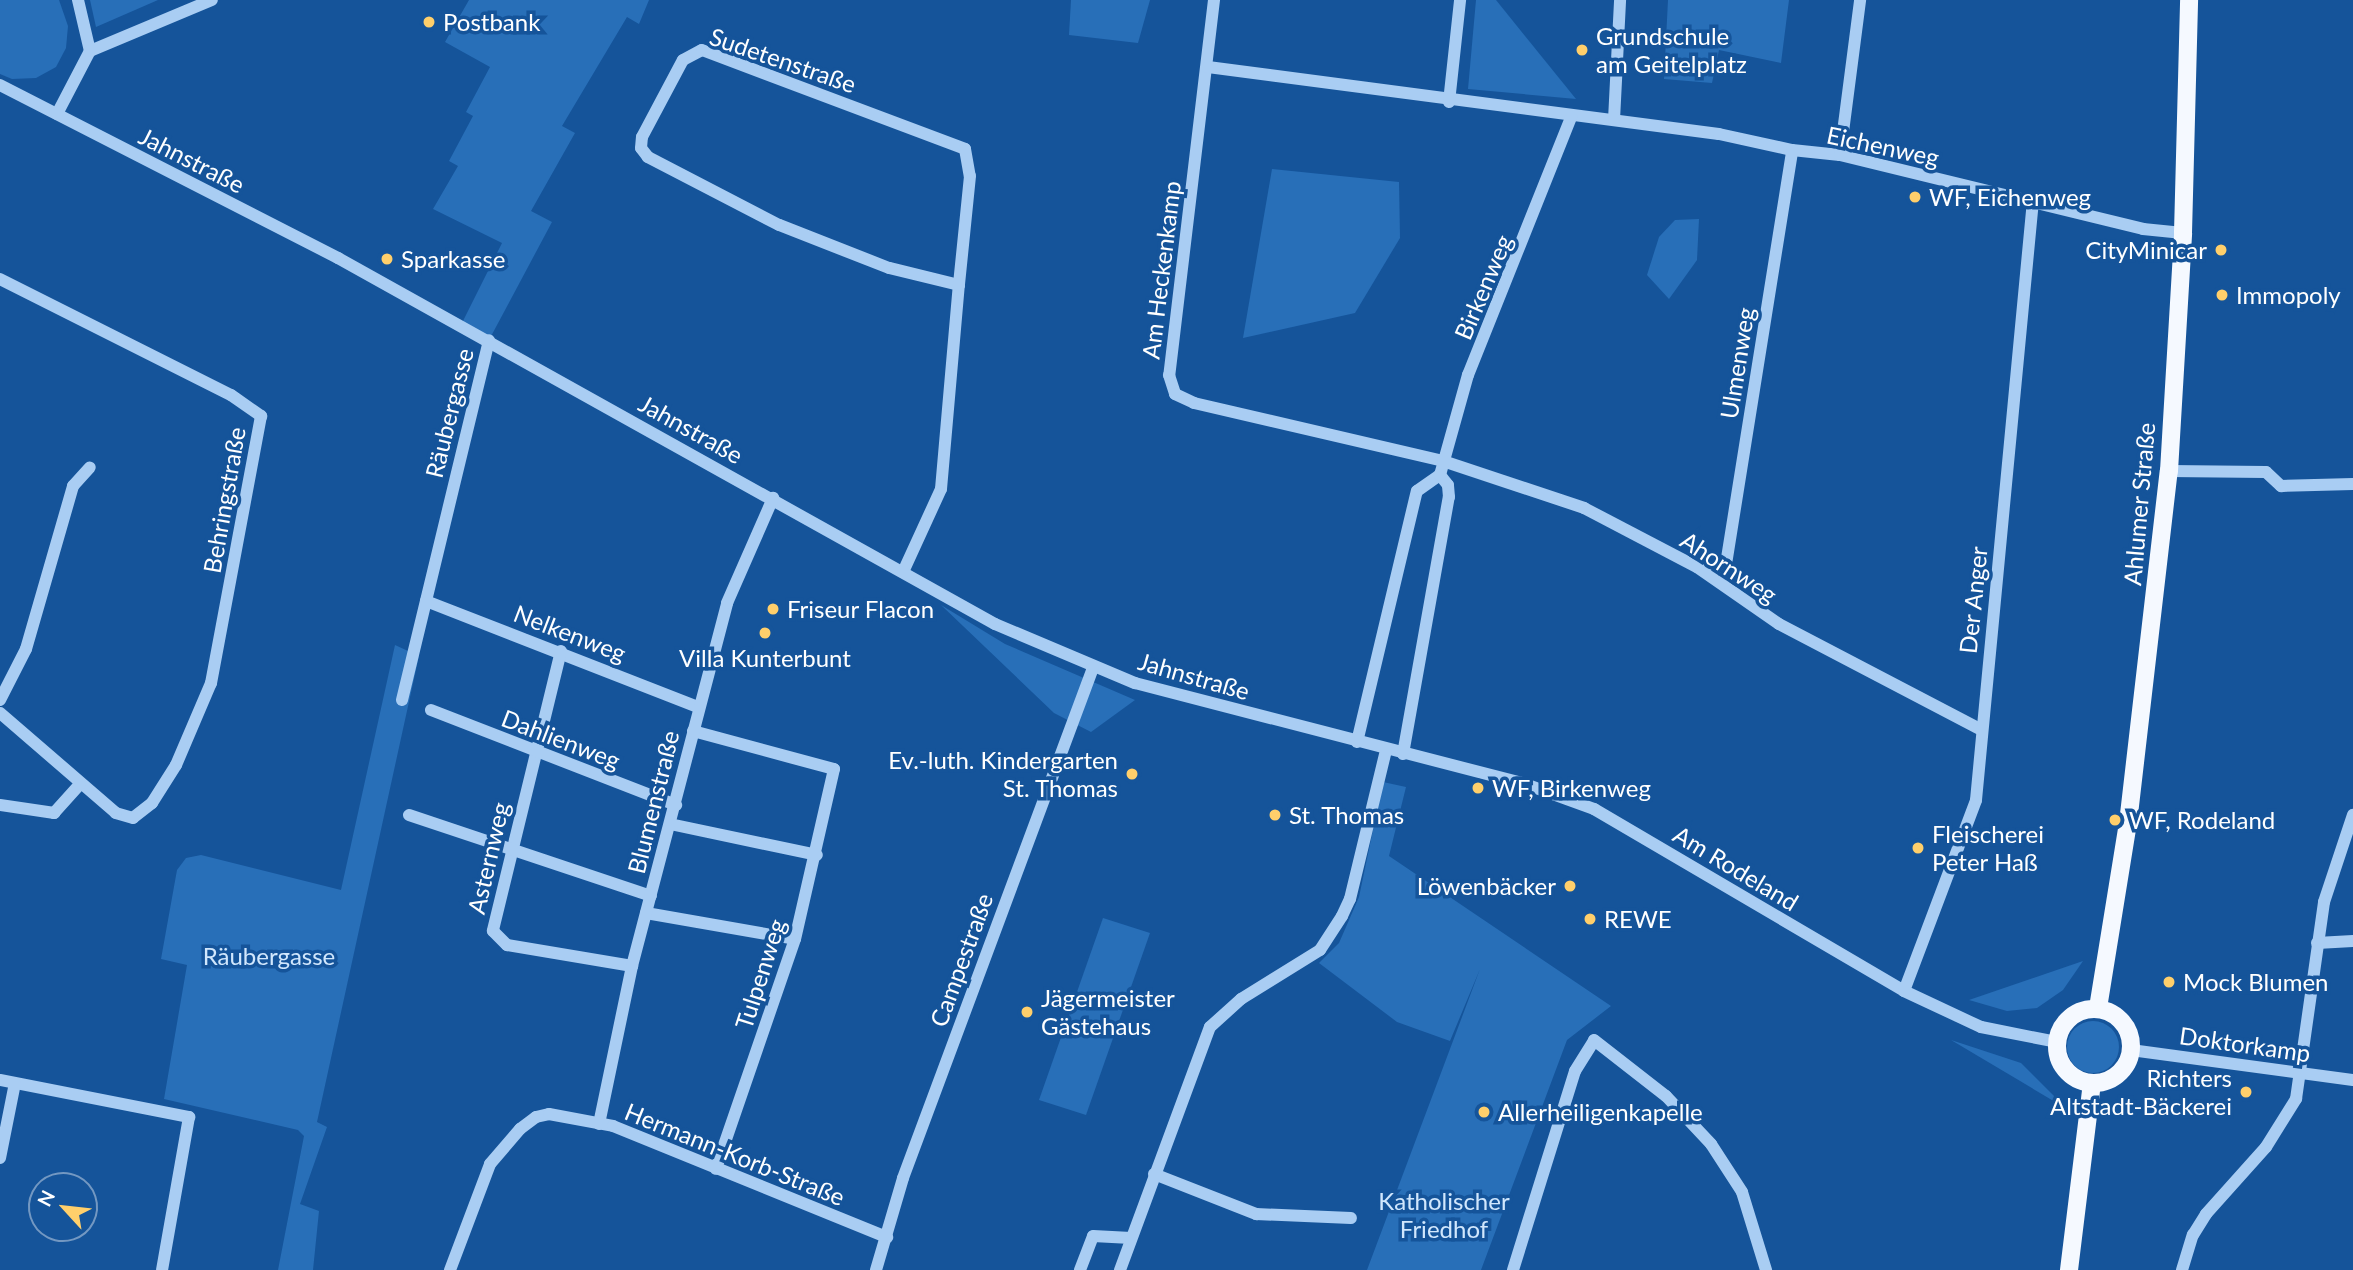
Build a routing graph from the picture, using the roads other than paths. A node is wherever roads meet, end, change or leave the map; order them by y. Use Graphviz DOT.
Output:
graph roads {
  1 [pos="78,0"];
  2 [pos="212,0"];
  3 [pos="1214,0"];
  4 [pos="1460,0"];
  5 [pos="1620,0"];
  6 [pos="1860,0"];
  7 [pos="2189,0"];
  8 [pos="90,51"];
  9 [pos="1208,67"];
  10 [pos="0,85"];
  11 [pos="1449,102"];
  12 [pos="57,114"];
  13 [pos="1571,117"];
  14 [pos="1614,120"];
  15 [pos="1792,150"];
  16 [pos="1840,155"];
  17 [pos="2033,200"];
  18 [pos="2183,233"];
  19 [pos="0,279"];
  20 [pos="958,285"];
  21 [pos="489,340"];
  22 [pos="1443,461"];
  23 [pos="89,467"];
  24 [pos="2169,471"];
  25 [pos="1440,475"];
  26 [pos="2353,484"];
  27 [pos="773,498"];
  28 [pos="903,572"];
  29 [pos="1723,583"];
  30 [pos="426,601"];
  31 [pos="561,651"];
  32 [pos="1093,668"];
  33 [pos="0,700"];
  34 [pos="402,700"];
  35 [pos="698,707"];
  36 [pos="431,710"];
  37 [pos="0,713"];
  38 [pos="1982,730"];
  39 [pos="693,731"];
  40 [pos="1357,742"];
  41 [pos="1386,750"];
  42 [pos="535,752"];
  43 [pos="1403,754"];
  44 [pos="79,785"];
  45 [pos="0,805"];
  46 [pos="676,806"];
  47 [pos="409,815"];
  48 [pos="2353,815"];
  49 [pos="670,824"];
  50 [pos="511,849"];
  51 [pos="817,855"];
  52 [pos="651,895"];
  53 [pos="646,913"];
  54 [pos="795,939"];
  55 [pos="2353,941"];
  56 [pos="2317,943"];
  57 [pos="632,966"];
  58 [pos="1903,991"];
  59 [pos="2098,1008"];
  60 [pos="2057,1042"];
  61 [pos="2131,1050"];
  62 [pos="2301,1073"];
  63 [pos="0,1080"];
  64 [pos="2353,1080"];
  65 [pos="15,1083"];
  66 [pos="2092,1083"];
  67 [pos="599,1124"];
  68 [pos="0,1158"];
  69 [pos="716,1169"];
  70 [pos="1154,1174"];
  71 [pos="1351,1218"];
  72 [pos="887,1237"];
  73 [pos="1131,1238"];
  74 [pos="162,1270"];
  75 [pos="450,1270"];
  76 [pos="876,1270"];
  77 [pos="1080,1270"];
  78 [pos="1120,1270"];
  79 [pos="1513,1270"];
  80 [pos="1766,1270"];
  81 [pos="2069,1270"];
  82 [pos="2182,1270"];
  1 -- 8 [label="street"];
  2 -- 8 [label="street"];
  3 -- 9 [label="street, Am Heckenkamp"];
  4 -- 11 [label="street"];
  5 -- 14 [label="street"];
  6 -- 16 [label="street"];
  7 -- 18 [label="main road, Ahlumer Straße"];
  8 -- 12 [label="street"];
  9 -- 11 [label="street, Eichenweg"];
  9 -- 22 [label="street, Am Heckenkamp"];
  10 -- 12 [label="street, Jahnstraße"];
  11 -- 13 [label="street, Eichenweg"];
  12 -- 21 [label="street, Jahnstraße"];
  13 -- 14 [label="street, Eichenweg"];
  13 -- 22 [label="street, Birkenweg"];
  14 -- 15 [label="street, Eichenweg"];
  15 -- 16 [label="street, Eichenweg"];
  15 -- 29 [label="street, Ulmenweg"];
  16 -- 17 [label="street, Eichenweg"];
  17 -- 18 [label="street, Eichenweg"];
  17 -- 38 [label="street, Der Anger"];
  18 -- 24 [label="main road, Ahlumer Straße"];
  19 -- 44 [label="street, Behringstraße"];
  20 -- 20 [label="street, Sudetenstraße"];
  20 -- 28 [label="street, Sudetenstraße"];
  21 -- 27 [label="street, Jahnstraße"];
  21 -- 30 [label="street, Räubergasse"];
  22 -- 25 [label="street, Birkenweg"];
  22 -- 29 [label="street, Ahornweg"];
  23 -- 33 [label="street"];
  24 -- 26 [label="street"];
  24 -- 59 [label="main road, Ahlumer Straße"];
  25 -- 40 [label="street"];
  25 -- 43 [label="street, Birkenweg"];
  27 -- 28 [label="street, Jahnstraße"];
  27 -- 35 [label="street, Blumenstraße"];
  28 -- 32 [label="street, Jahnstraße"];
  29 -- 38 [label="street, Ahornweg"];
  30 -- 31 [label="street, Nelkenweg"];
  30 -- 34 [label="street, Räubergasse"];
  31 -- 35 [label="street, Nelkenweg"];
  31 -- 42 [label="street, Asternweg"];
  32 -- 40 [label="street, Jahnstraße"];
  32 -- 72 [label="street, Campestraße"];
  35 -- 39 [label="street, Blumenstraße"];
  36 -- 42 [label="street, Dahlienweg"];
  37 -- 44 [label="street"];
  38 -- 58 [label="street, Der Anger"];
  39 -- 46 [label="street, Blumenstraße"];
  39 -- 51 [label="street, Tulpenweg"];
  40 -- 41 [label="street, Jahnstraße"];
  41 -- 43 [label="street, Am Rodeland"];
  41 -- 70 [label="street"];
  42 -- 46 [label="street, Dahlienweg"];
  42 -- 50 [label="street, Asternweg"];
  43 -- 58 [label="street, Am Rodeland"];
  44 -- 45 [label="street"];
  46 -- 49 [label="street, Blumenstraße"];
  47 -- 50 [label="street"];
  48 -- 56 [label="street"];
  49 -- 51 [label="street"];
  49 -- 52 [label="street, Blumenstraße"];
  50 -- 52 [label="street"];
  50 -- 57 [label="street, Asternweg"];
  51 -- 54 [label="street, Tulpenweg"];
  52 -- 53 [label="street, Blumenstraße"];
  53 -- 54 [label="street"];
  53 -- 57 [label="street, Blumenstraße"];
  54 -- 69 [label="street, Tulpenweg"];
  55 -- 56 [label="street"];
  56 -- 62 [label="street"];
  57 -- 67 [label="street, Blumenstraße"];
  58 -- 60 [label="street, Am Rodeland"];
  59 -- 60 [label="main road"];
  59 -- 61 [label="main road"];
  60 -- 66 [label="main road"];
  61 -- 62 [label="street, Doktorkamp"];
  61 -- 66 [label="main road"];
  62 -- 64 [label="street, Doktorkamp"];
  62 -- 82 [label="street"];
  63 -- 65 [label="street"];
  65 -- 68 [label="street"];
  65 -- 74 [label="street"];
  66 -- 81 [label="main road"];
  67 -- 69 [label="street, Hermann-Korb-Straße"];
  67 -- 75 [label="street, Hermann-Korb-Straße"];
  69 -- 72 [label="street, Hermann-Korb-Straße"];
  70 -- 71 [label="street"];
  70 -- 73 [label="street"];
  72 -- 76 [label="street, Campestraße"];
  73 -- 77 [label="street"];
  73 -- 78 [label="street"];
  79 -- 80 [label="street"];
}
